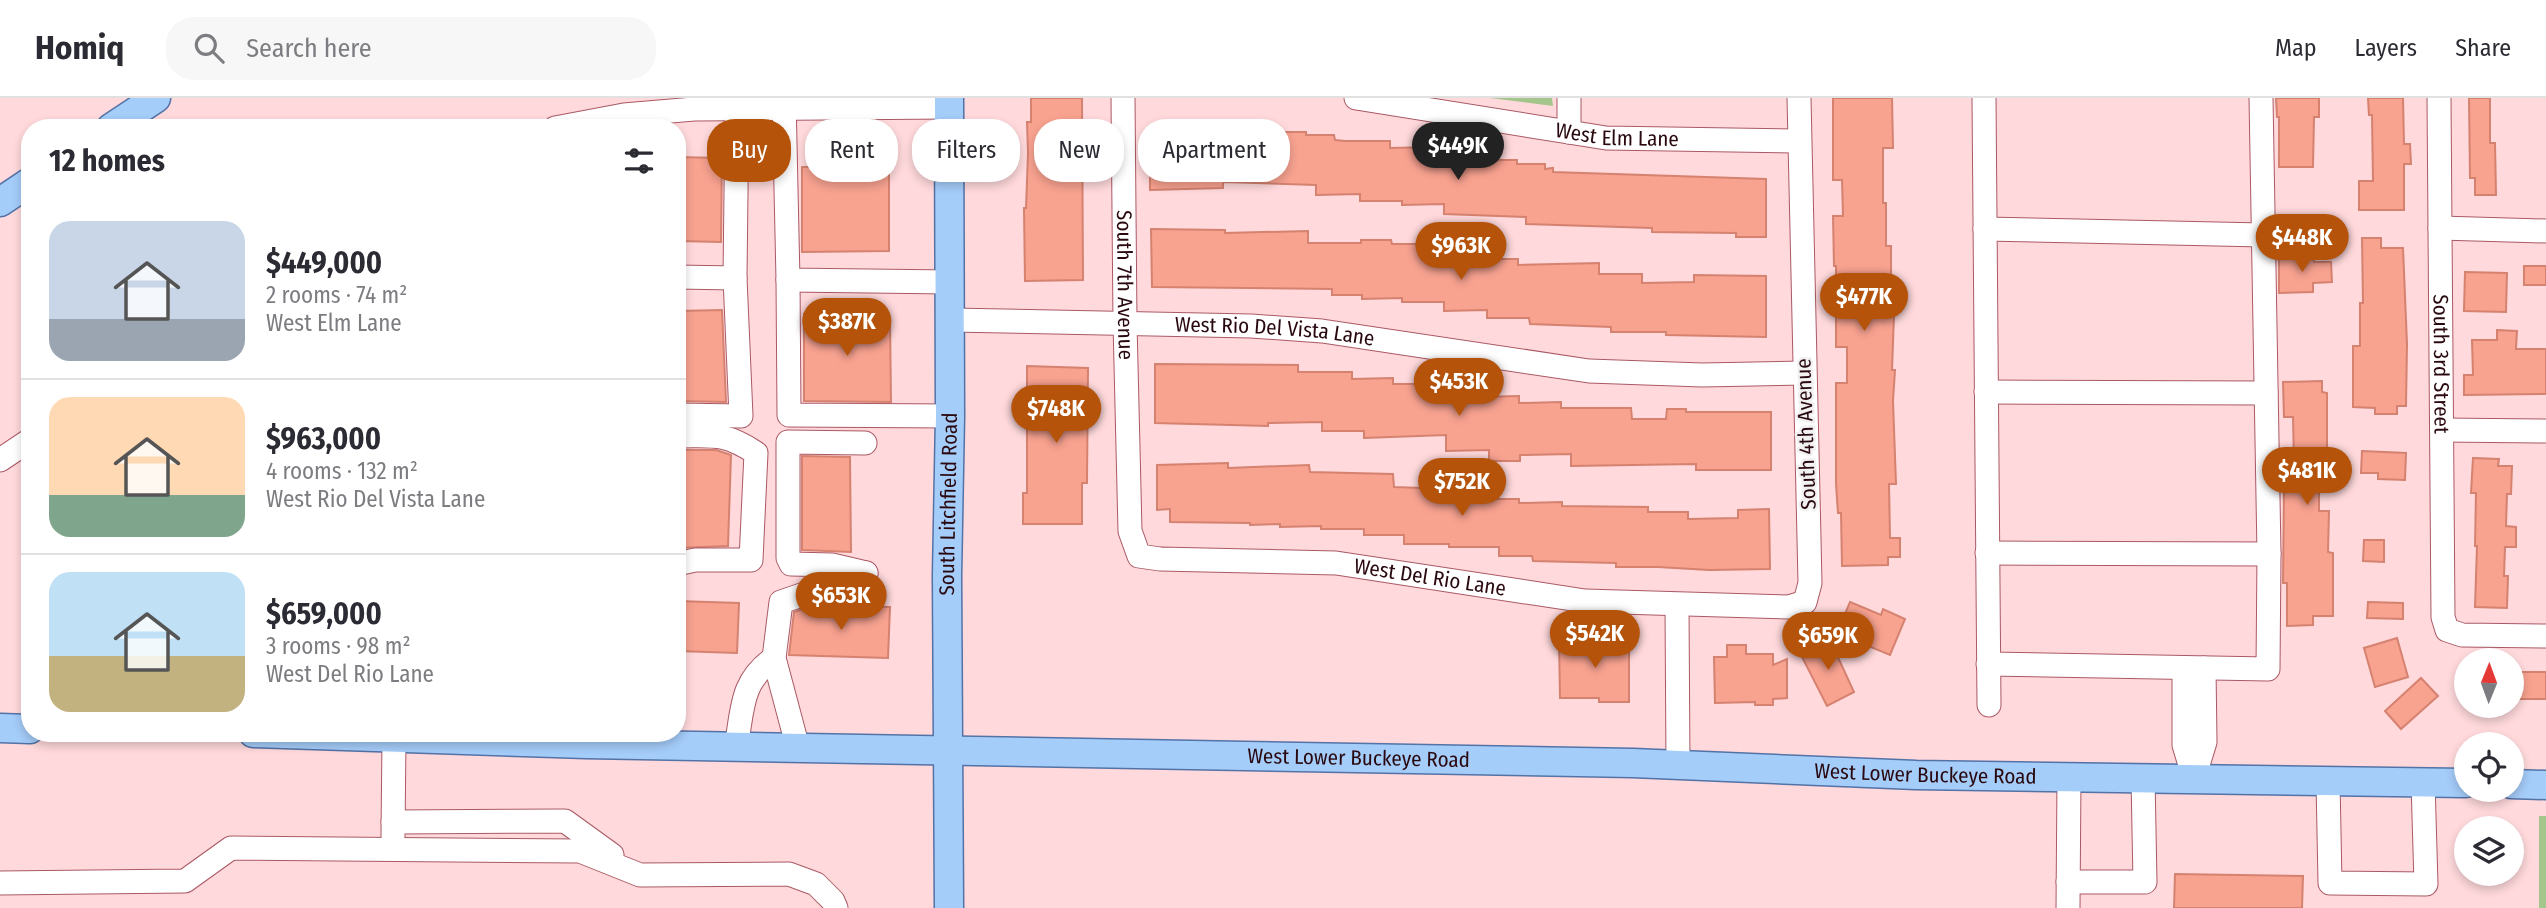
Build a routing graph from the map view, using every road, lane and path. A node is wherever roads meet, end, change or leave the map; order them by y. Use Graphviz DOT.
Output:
graph roads {
  1 [pos="156,98"];
  2 [pos="1123,98"];
  3 [pos="1356,98"];
  4 [pos="1569,98"];
  5 [pos="1799,98"];
  6 [pos="1984,98"];
  7 [pos="2261,98"];
  8 [pos="2439,98"];
  9 [pos="949,102"];
  10 [pos="785,104"];
  11 [pos="737,109"];
  12 [pos="124,119"];
  13 [pos="603,119"];
  14 [pos="1569,132"];
  15 [pos="1799,141"];
  16 [pos="21,188"];
  17 [pos="0,202"];
  18 [pos="2440,228"];
  19 [pos="1985,229"];
  20 [pos="2546,231"];
  21 [pos="2263,235"];
  22 [pos="686,277"];
  23 [pos="735,278"];
  24 [pos="788,280"];
  25 [pos="950,282"];
  26 [pos="951,320"];
  27 [pos="1125,323"];
  28 [pos="1804,373"];
  29 [pos="1986,392"];
  30 [pos="2266,393"];
  31 [pos="686,415"];
  32 [pos="950,416"];
  33 [pos="2442,430"];
  34 [pos="2546,431"];
  35 [pos="686,436"];
  36 [pos="865,443"];
  37 [pos="21,446"];
  38 [pos="0,460"];
  39 [pos="1987,553"];
  40 [pos="2269,554"];
  41 [pos="1139,556"];
  42 [pos="686,562"];
  43 [pos="1805,602"];
  44 [pos="1677,605"];
  45 [pos="2546,636"];
  46 [pos="774,658"];
  47 [pos="1988,664"];
  48 [pos="2194,668"];
  49 [pos="1989,705"];
  50 [pos="0,728"];
  51 [pos="21,729"];
  52 [pos="394,742"];
  53 [pos="642,742"];
  54 [pos="736,747"];
  55 [pos="798,748"];
  56 [pos="948,751"];
  57 [pos="1678,765"];
  58 [pos="2068,776"];
  59 [pos="2143,778"];
  60 [pos="2194,778"];
  61 [pos="2328,781"];
  62 [pos="2423,782"];
  63 [pos="2454,783"];
  64 [pos="2524,784"];
  65 [pos="2546,785"];
  66 [pos="393,822"];
  67 [pos="393,849"];
  68 [pos="640,875"];
  69 [pos="2068,882"];
  70 [pos="0,883"];
  71 [pos="836,908"];
  72 [pos="949,908"];
  73 [pos="2068,908"];
  1 -- 12 [label="main road"];
  2 -- 27 [label="street, South 7th Avenue"];
  3 -- 14 [label="street, West Elm Lane"];
  4 -- 14 [label="street"];
  5 -- 15 [label="street, South 4th Avenue"];
  6 -- 19 [label="street"];
  7 -- 21 [label="street"];
  8 -- 18 [label="street, South 3rd Street"];
  9 -- 10 [label="street"];
  9 -- 25 [label="main road, South Litchfield Road"];
  10 -- 11 [label="street"];
  10 -- 24 [label="street"];
  11 -- 13 [label="street"];
  11 -- 23 [label="street"];
  14 -- 15 [label="street, West Elm Lane"];
  15 -- 28 [label="street, South 4th Avenue"];
  16 -- 17 [label="main road"];
  18 -- 20 [label="street"];
  18 -- 33 [label="street, South 3rd Street"];
  19 -- 21 [label="street"];
  19 -- 29 [label="street"];
  21 -- 30 [label="street"];
  22 -- 23 [label="street"];
  23 -- 31 [label="street"];
  24 -- 25 [label="street"];
  24 -- 32 [label="street"];
  25 -- 26 [label="main road, South Litchfield Road"];
  26 -- 27 [label="street, West Rio Del Vista Lane"];
  26 -- 32 [label="main road, South Litchfield Road"];
  27 -- 28 [label="street, West Rio Del Vista Lane"];
  27 -- 41 [label="street, South 7th Avenue"];
  28 -- 43 [label="street, South 4th Avenue"];
  29 -- 30 [label="street"];
  29 -- 39 [label="street"];
  30 -- 40 [label="street"];
  32 -- 56 [label="main road, South Litchfield Road"];
  33 -- 34 [label="street"];
  33 -- 45 [label="street, South 3rd Street"];
  35 -- 42 [label="street"];
  36 -- 46 [label="street"];
  37 -- 38 [label="street"];
  39 -- 40 [label="street"];
  39 -- 47 [label="street"];
  40 -- 48 [label="street"];
  41 -- 44 [label="street, West Del Rio Lane"];
  43 -- 44 [label="street, West Del Rio Lane"];
  44 -- 57 [label="street"];
  46 -- 54 [label="street"];
  46 -- 55 [label="street"];
  47 -- 48 [label="street"];
  47 -- 49 [label="street"];
  48 -- 60 [label="street"];
  50 -- 51 [label="main road"];
  52 -- 66 [label="street"];
  53 -- 54 [label="main road, West Lower Buckeye Road"];
  54 -- 55 [label="main road, West Lower Buckeye Road"];
  55 -- 56 [label="main road, West Lower Buckeye Road"];
  56 -- 57 [label="main road, West Lower Buckeye Road"];
  56 -- 72 [label="main road, South Litchfield Road"];
  57 -- 58 [label="main road, West Lower Buckeye Road"];
  58 -- 59 [label="main road, West Lower Buckeye Road"];
  58 -- 69 [label="street"];
  59 -- 60 [label="main road, West Lower Buckeye Road"];
  59 -- 69 [label="street"];
  60 -- 61 [label="main road, West Lower Buckeye Road"];
  61 -- 62 [label="main road, West Lower Buckeye Road"];
  61 -- 62 [label="street"];
  62 -- 63 [label="main road, West Lower Buckeye Road"];
  64 -- 65 [label="main road"];
  66 -- 67 [label="street"];
  66 -- 68 [label="street"];
  67 -- 68 [label="street"];
  67 -- 70 [label="street"];
  68 -- 71 [label="street"];
  69 -- 73 [label="street"];
}
